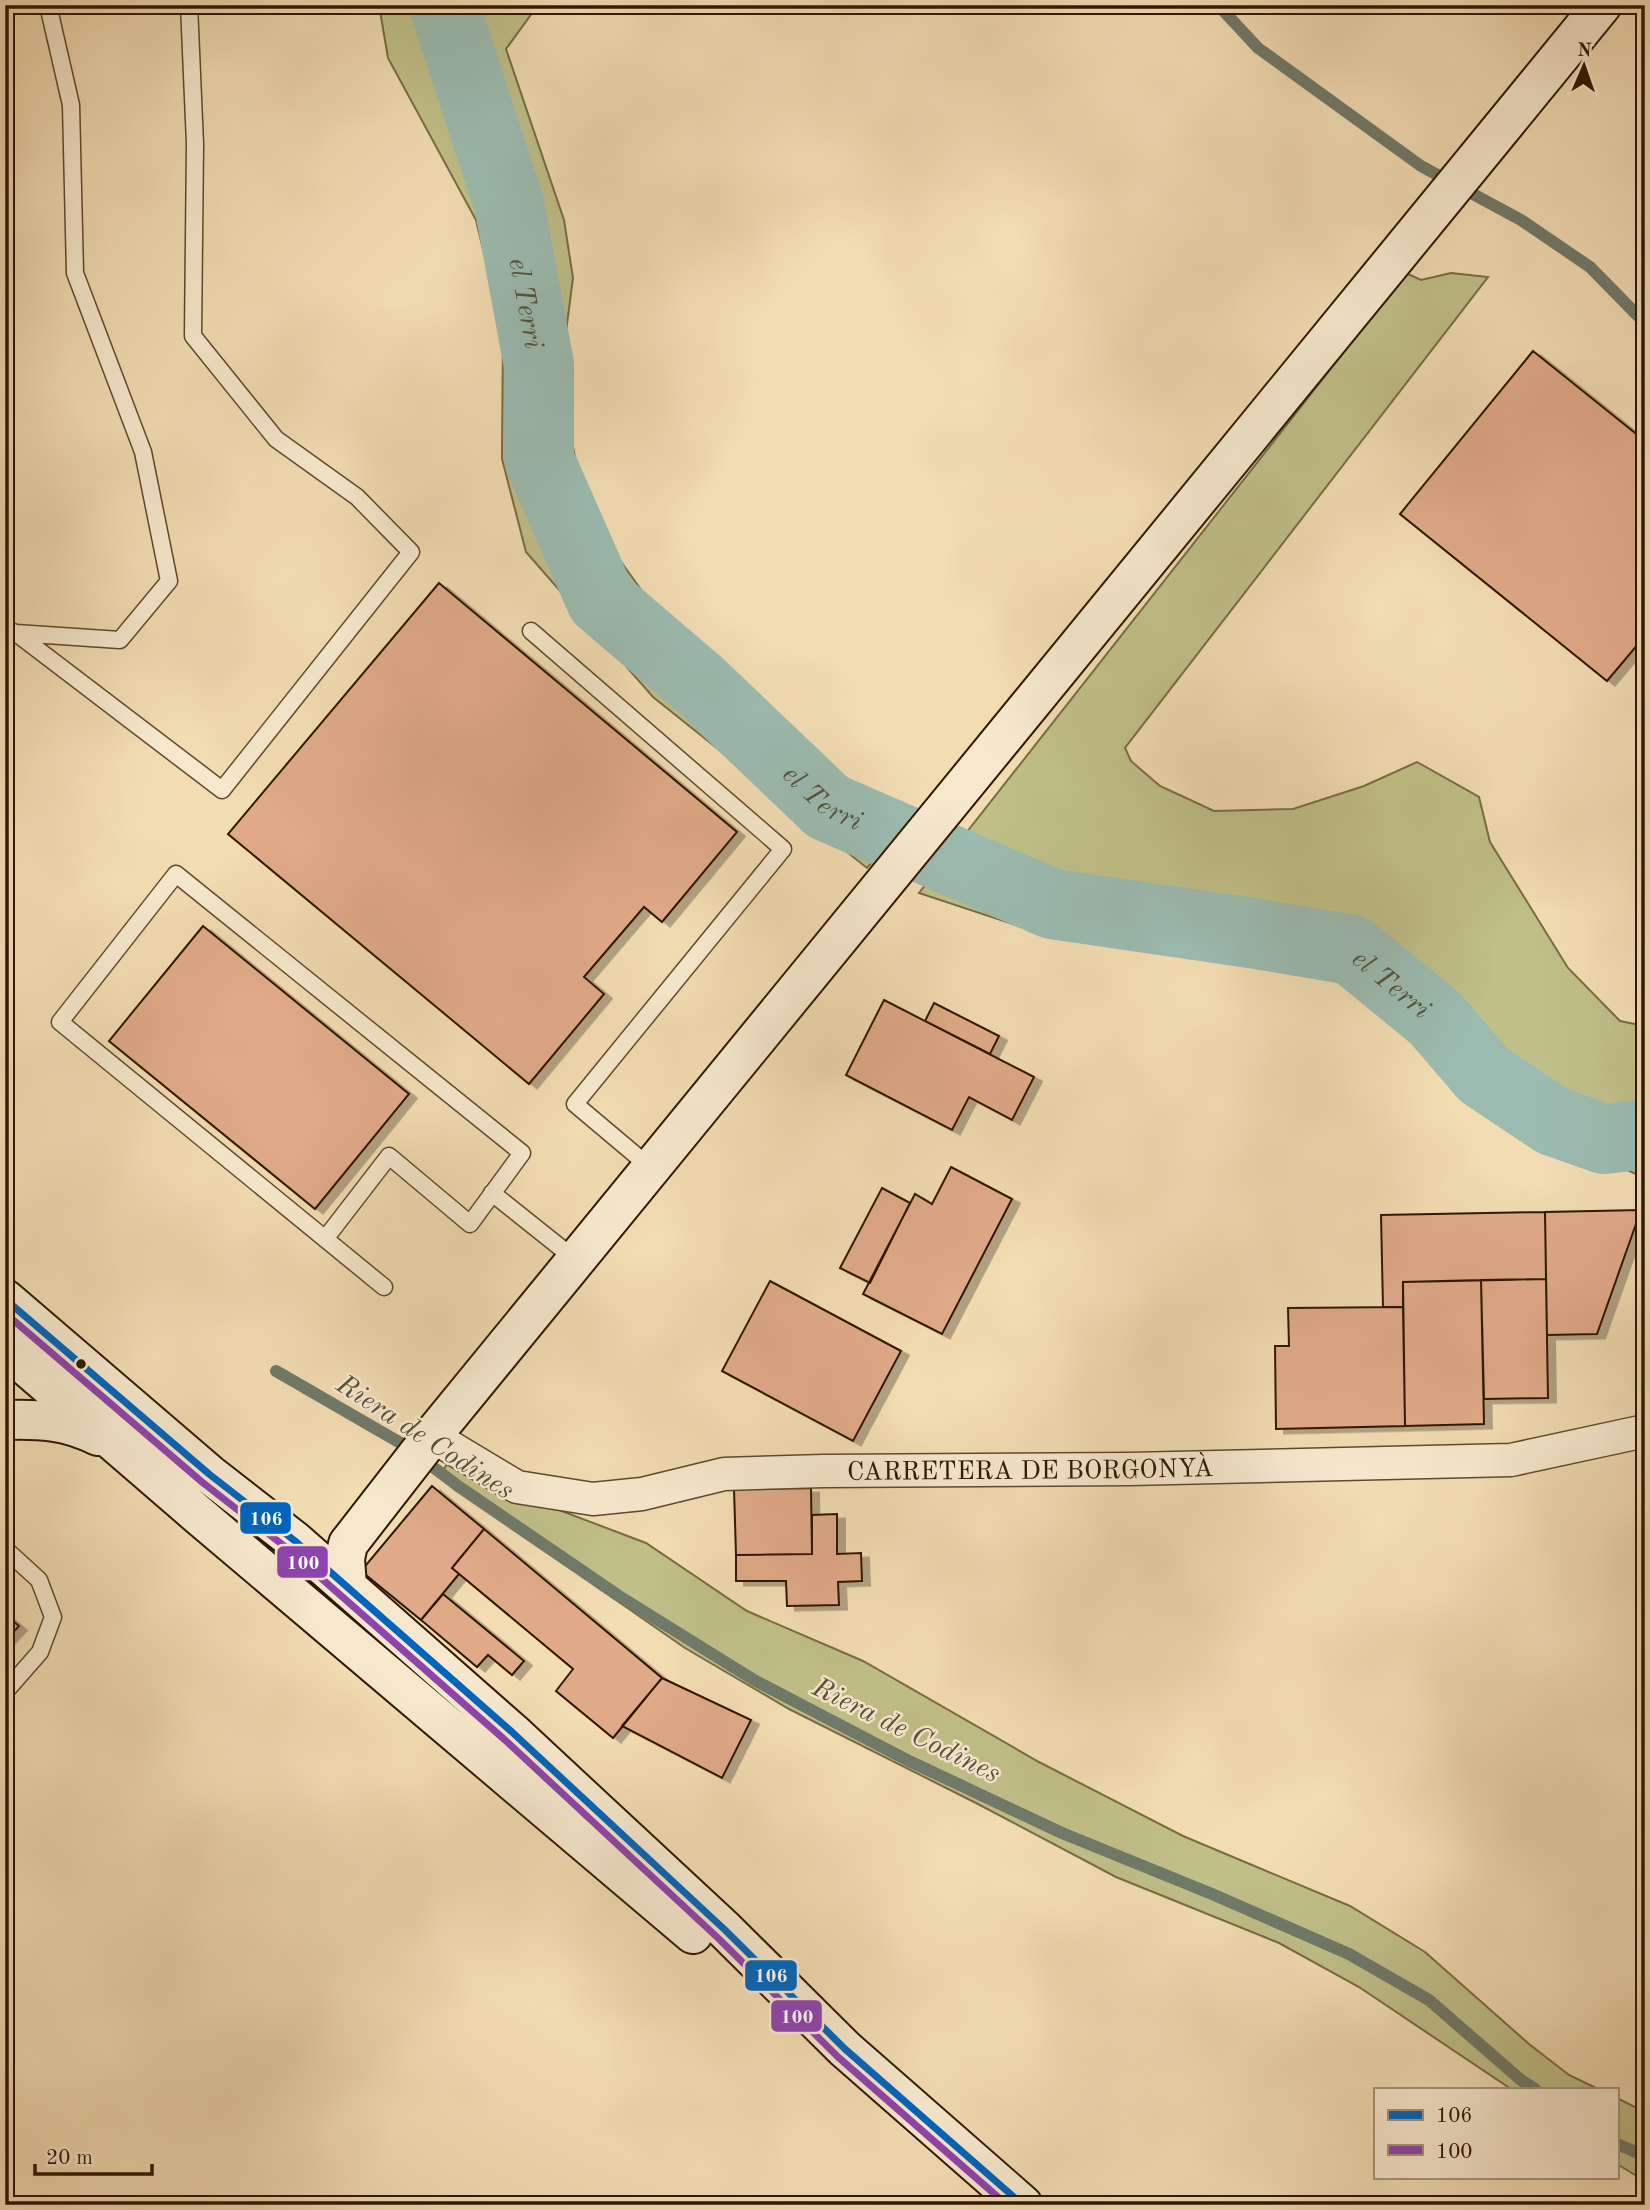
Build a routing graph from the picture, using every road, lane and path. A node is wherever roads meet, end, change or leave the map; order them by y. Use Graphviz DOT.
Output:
graph roads {
  1 [pos="48,5"];
  2 [pos="189,5"];
  3 [pos="1602,5"];
  4 [pos="11,631"];
  5 [pos="531,631"];
  6 [pos="651,1168"];
  7 [pos="492,1193"];
  8 [pos="325,1239"];
  9 [pos="576,1260"];
  10 [pos="384,1287"];
  11 [pos="5,1299"];
  12 [pos="5,1328"];
  13 [pos="22,1378"];
  14 [pos="5,1420"];
  15 [pos="1645,1431"];
  16 [pos="432,1436"];
  17 [pos="121,1447"];
  18 [pos="209,1474"];
  19 [pos="153,1475"];
  20 [pos="5,1549"];
  21 [pos="332,1562"];
  22 [pos="5,1692"];
  23 [pos="537,1802"];
  24 [pos="845,2049"];
  25 [pos="1023,2205"];
  1 -- 4 [label="lane"];
  2 -- 4 [label="lane"];
  3 -- 6 [label="main road"];
  5 -- 6 [label="lane"];
  6 -- 9 [label="main road"];
  7 -- 8 [label="lane"];
  7 -- 8 [label="lane"];
  7 -- 9 [label="lane"];
  8 -- 10 [label="lane"];
  9 -- 16 [label="main road"];
  11 -- 18 [label="main road"];
  12 -- 13 [label="main road"];
  13 -- 17 [label="main road"];
  13 -- 18 [label="main road"];
  14 -- 17 [label="main road"];
  15 -- 16 [label="street, CARRETERA DE BORGONYÀ"];
  16 -- 21 [label="main road"];
  17 -- 19 [label="main road"];
  18 -- 21 [label="main road"];
  19 -- 21 [label="main road"];
  19 -- 23 [label="main road"];
  20 -- 22 [label="lane"];
  21 -- 23 [label="main road"];
  21 -- 24 [label="main road"];
  23 -- 24 [label="main road"];
  24 -- 25 [label="main road"];
}
